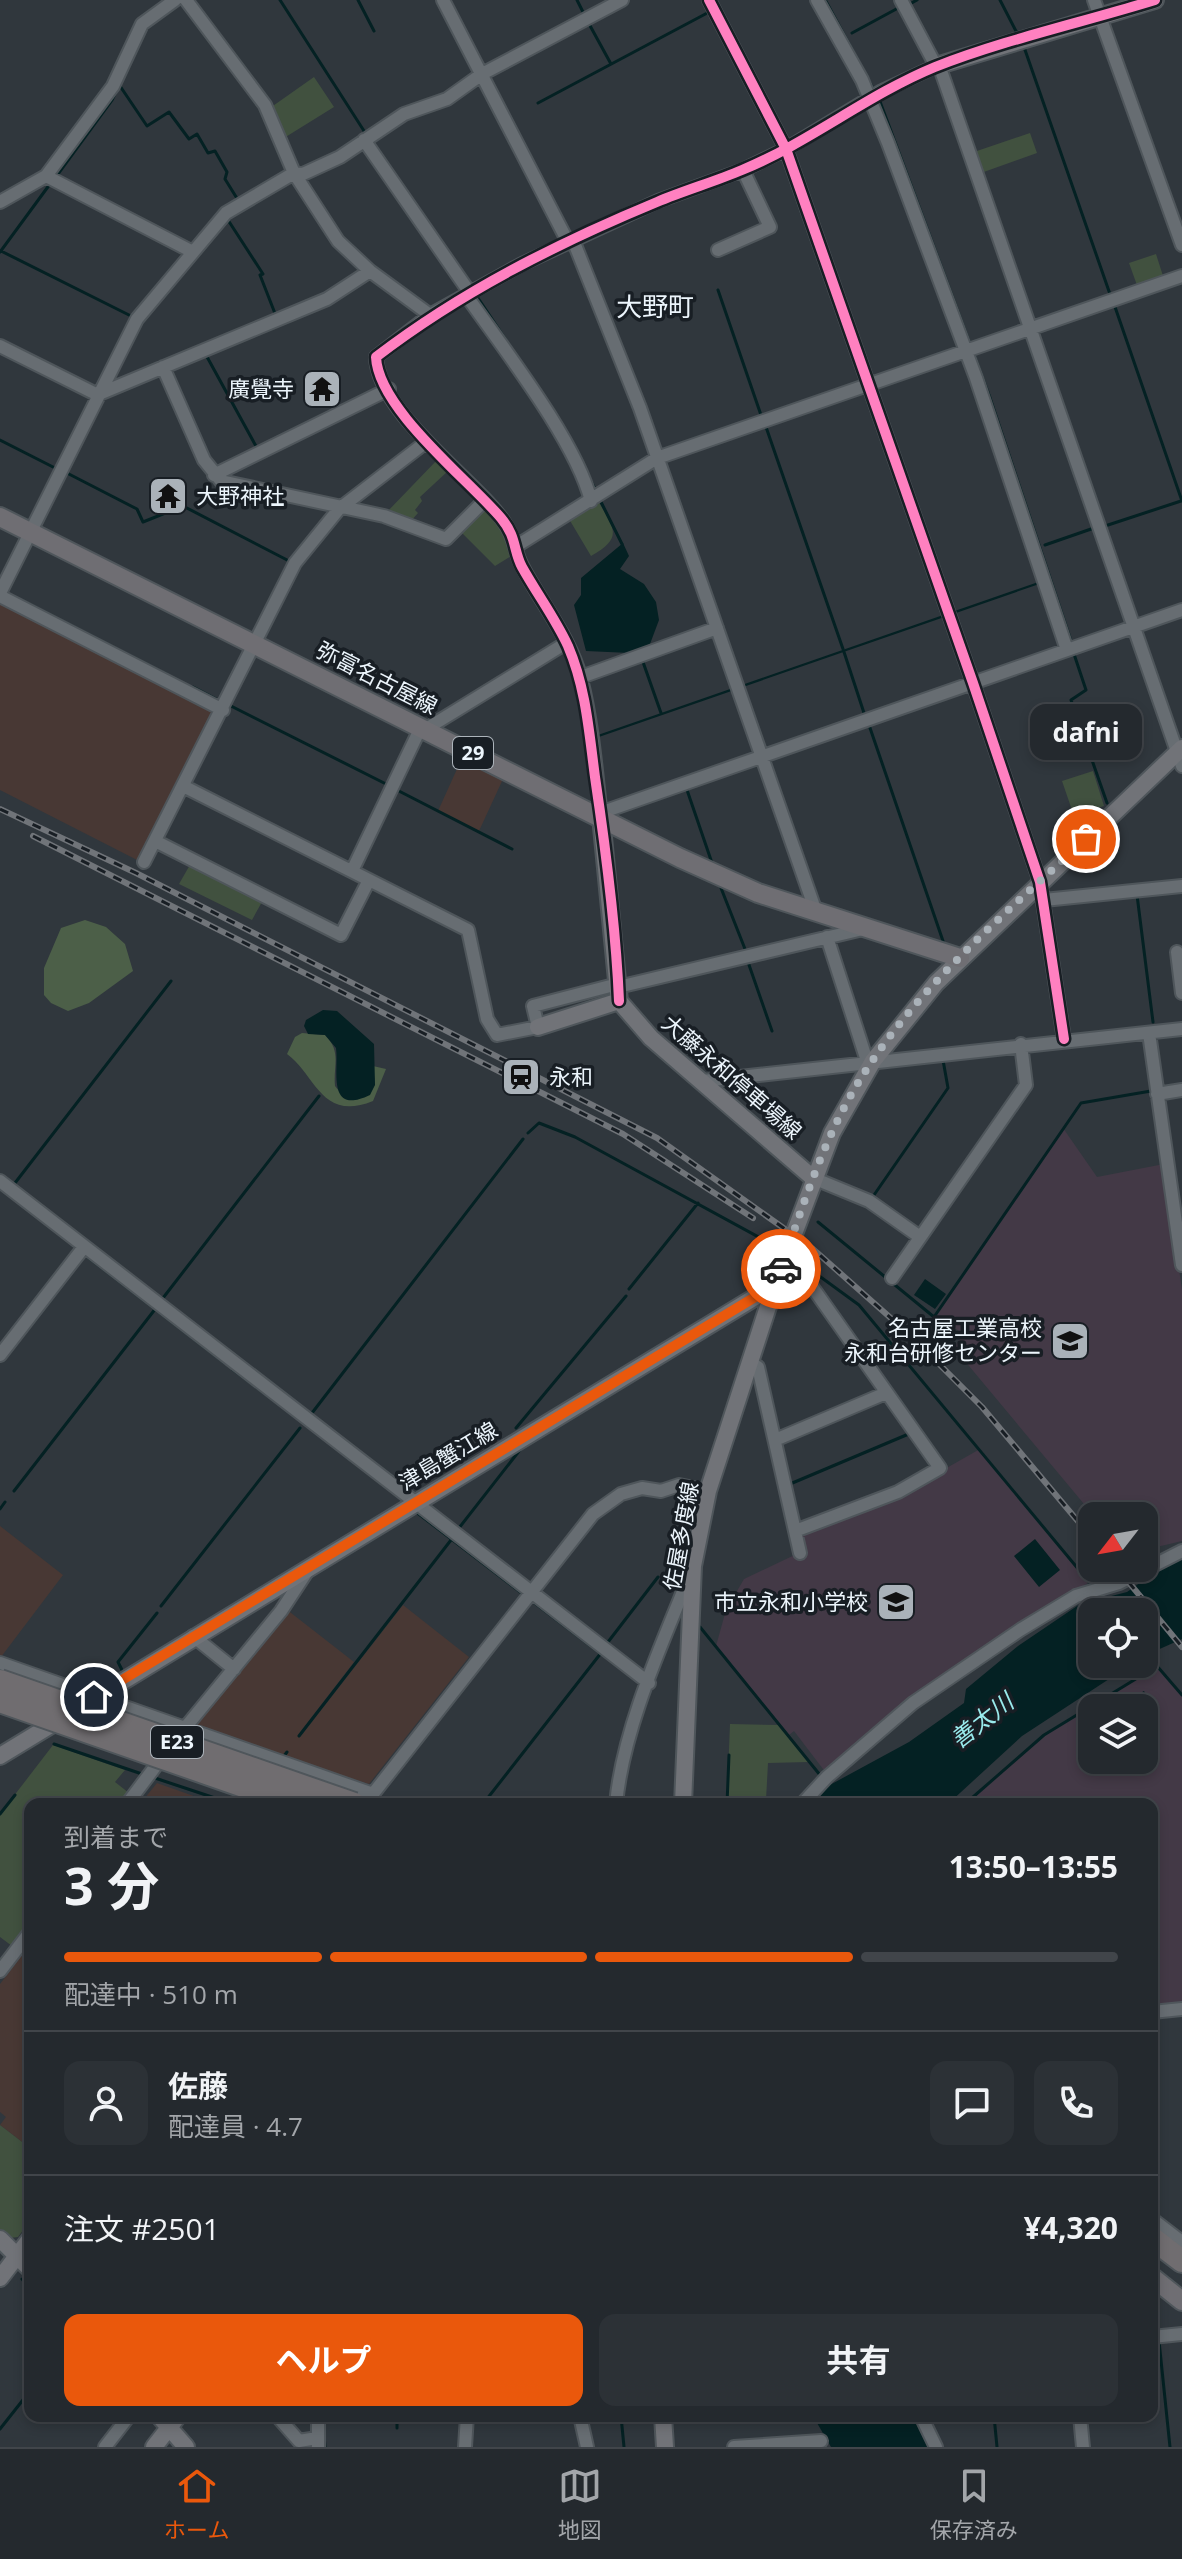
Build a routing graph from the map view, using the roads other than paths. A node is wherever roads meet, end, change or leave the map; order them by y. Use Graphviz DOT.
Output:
graph roads {
  1 [pos="175,0"];
  2 [pos="186,0"];
  3 [pos="443,0"];
  4 [pos="622,0"];
  5 [pos="709,0"];
  6 [pos="817,0"];
  7 [pos="901,0"];
  8 [pos="1094,0"];
  9 [pos="1155,0"];
  10 [pos="1102,16"];
  11 [pos="938,66"];
  12 [pos="482,74"];
  13 [pos="873,96"];
  14 [pos="364,140"];
  15 [pos="786,149"];
  16 [pos="743,170"];
  17 [pos="294,173"];
  18 [pos="46,176"];
  19 [pos="0,202"];
  20 [pos="571,241"];
  21 [pos="1182,245"];
  22 [pos="718,250"];
  23 [pos="193,252"];
  24 [pos="370,271"];
  25 [pos="1182,276"];
  26 [pos="468,294"];
  27 [pos="430,315"];
  28 [pos="1032,330"];
  29 [pos="0,346"];
  30 [pos="969,351"];
  31 [pos="163,367"];
  32 [pos="869,386"];
  33 [pos="389,389"];
  34 [pos="98,394"];
  35 [pos="426,442"];
  36 [pos="657,458"];
  37 [pos="214,475"];
  38 [pos="484,501"];
  39 [pos="591,501"];
  40 [pos="339,509"];
  41 [pos="0,517"];
  42 [pos="30,533"];
  43 [pos="518,545"];
  44 [pos="0,594"];
  45 [pos="1182,610"];
  46 [pos="1135,627"];
  47 [pos="717,628"];
  48 [pos="566,643"];
  49 [pos="256,644"];
  50 [pos="1071,649"];
  51 [pos="581,677"];
  52 [pos="973,683"];
  53 [pos="223,710"];
  54 [pos="423,728"];
  55 [pos="762,756"];
  56 [pos="1180,756"];
  57 [pos="183,786"];
  58 [pos="600,815"];
  59 [pos="155,841"];
  60 [pos="144,862"];
  61 [pos="352,871"];
  62 [pos="369,880"];
  63 [pos="1040,882"];
  64 [pos="1182,886"];
  65 [pos="1044,900"];
  66 [pos="816,912"];
  67 [pos="866,928"];
  68 [pos="827,937"];
  69 [pos="1177,952"];
  70 [pos="960,958"];
  71 [pos="619,991"];
  72 [pos="1182,993"];
  73 [pos="538,1027"];
  74 [pos="1182,1029"];
  75 [pos="1149,1033"];
  76 [pos="1064,1039"];
  77 [pos="1021,1044"];
  78 [pos="870,1061"];
  79 [pos="703,1081"];
  80 [pos="1182,1090"];
  81 [pos="1157,1094"];
  82 [pos="813,1178"];
  83 [pos="1176,1180"];
  84 [pos="0,1181"];
  85 [pos="920,1237"];
  86 [pos="84,1247"];
  87 [pos="1182,1265"];
  88 [pos="782,1266"];
  89 [pos="892,1278"];
  90 [pos="775,1285"];
  91 [pos="0,1355"];
  92 [pos="750,1363"];
  93 [pos="886,1393"];
  94 [pos="775,1440"];
  95 [pos="708,1491"];
  96 [pos="415,1501"];
  97 [pos="795,1531"];
  98 [pos="1182,1551"];
  99 [pos="800,1553"];
  100 [pos="312,1563"];
  101 [pos="693,1566"];
  102 [pos="529,1595"];
  103 [pos="193,1636"];
  104 [pos="0,1663"];
  105 [pos="234,1669"];
  106 [pos="0,1681"];
  107 [pos="649,1683"];
  108 [pos="94,1697"];
  109 [pos="0,1701"];
  110 [pos="0,1710"];
  111 [pos="48,1725"];
  112 [pos="184,1729"];
  113 [pos="0,1756"];
  114 [pos="157,1764"];
  115 [pos="132,1798"];
  116 [pos="253,1798"];
  117 [pos="278,1798"];
  118 [pos="355,1798"];
  119 [pos="356,1798"];
  120 [pos="366,1798"];
  121 [pos="617,1798"];
  122 [pos="683,1798"];
  123 [pos="808,1798"];
  124 [pos="24,1940"];
  125 [pos="0,1971"];
  126 [pos="1182,2009"];
  127 [pos="1158,2011"];
  128 [pos="1158,2224"];
  129 [pos="0,2239"];
  130 [pos="1182,2242"];
  131 [pos="1158,2243"];
  132 [pos="24,2247"];
  133 [pos="17,2256"];
  134 [pos="1158,2261"];
  135 [pos="1182,2261"];
  136 [pos="24,2263"];
  137 [pos="0,2278"];
  138 [pos="1182,2279"];
  139 [pos="1158,2282"];
  140 [pos="1182,2301"];
  141 [pos="1182,2334"];
  142 [pos="1158,2336"];
  143 [pos="124,2422"];
  144 [pos="168,2422"];
  145 [pos="170,2422"];
  146 [pos="282,2422"];
  147 [pos="318,2422"];
  148 [pos="467,2422"];
  149 [pos="581,2422"];
  150 [pos="663,2422"];
  151 [pos="924,2422"];
  152 [pos="1081,2422"];
  153 [pos="821,2441"];
  154 [pos="318,2443"];
  155 [pos="105,2447"];
  156 [pos="154,2447"];
  157 [pos="186,2447"];
  158 [pos="465,2447"];
  159 [pos="587,2447"];
  160 [pos="665,2447"];
  161 [pos="734,2447"];
  162 [pos="936,2447"];
  163 [pos="1083,2447"];
  1 -- 18 [label="street"];
  2 -- 17 [label="street"];
  3 -- 12 [label="street"];
  4 -- 12 [label="street"];
  5 -- 15 [label="street"];
  6 -- 13 [label="street"];
  7 -- 11 [label="street"];
  8 -- 10 [label="street"];
  9 -- 10 [label="main road"];
  10 -- 11 [label="main road"];
  10 -- 21 [label="street"];
  11 -- 13 [label="street"];
  11 -- 28 [label="street"];
  12 -- 14 [label="street"];
  12 -- 20 [label="street"];
  13 -- 15 [label="street"];
  13 -- 30 [label="street"];
  14 -- 17 [label="street"];
  14 -- 26 [label="street"];
  15 -- 16 [label="street"];
  15 -- 32 [label="street"];
  16 -- 20 [label="street"];
  16 -- 22 [label="street"];
  17 -- 23 [label="street"];
  17 -- 24 [label="street"];
  18 -- 19 [label="street"];
  18 -- 23 [label="street"];
  20 -- 26 [label="street"];
  20 -- 36 [label="street"];
  23 -- 34 [label="street"];
  24 -- 27 [label="street"];
  24 -- 31 [label="street"];
  25 -- 28 [label="street"];
  26 -- 27 [label="street"];
  26 -- 39 [label="street"];
  27 -- 33 [label="street"];
  28 -- 30 [label="street"];
  28 -- 46 [label="street"];
  29 -- 34 [label="street"];
  30 -- 32 [label="street"];
  30 -- 50 [label="street"];
  31 -- 34 [label="street"];
  31 -- 37 [label="street"];
  32 -- 36 [label="street"];
  32 -- 52 [label="street"];
  33 -- 35 [label="street"];
  33 -- 37 [label="street"];
  34 -- 42 [label="street"];
  35 -- 38 [label="street"];
  35 -- 40 [label="street"];
  36 -- 39 [label="street"];
  36 -- 47 [label="street"];
  37 -- 40 [label="street"];
  38 -- 40 [label="street"];
  38 -- 43 [label="street"];
  39 -- 43 [label="street"];
  40 -- 49 [label="street"];
  41 -- 42 [label="main road, 弥富名古屋線 / 29"];
  42 -- 44 [label="street"];
  42 -- 49 [label="main road, 弥富名古屋線 / 29"];
  43 -- 48 [label="street"];
  44 -- 53 [label="street"];
  45 -- 46 [label="street"];
  46 -- 50 [label="street"];
  46 -- 56 [label="street"];
  47 -- 51 [label="street"];
  47 -- 55 [label="street"];
  48 -- 51 [label="street"];
  48 -- 54 [label="street"];
  49 -- 53 [label="street"];
  49 -- 54 [label="main road, 弥富名古屋線 / 29"];
  50 -- 52 [label="street"];
  51 -- 58 [label="street"];
  52 -- 55 [label="street"];
  52 -- 63 [label="street"];
  53 -- 57 [label="street"];
  54 -- 58 [label="main road, 弥富名古屋線 / 29"];
  54 -- 61 [label="street"];
  55 -- 58 [label="street"];
  55 -- 66 [label="street"];
  56 -- 63 [label="main road, 大藤永和停車場線"];
  57 -- 59 [label="street"];
  57 -- 61 [label="street"];
  58 -- 66 [label="main road, 弥富名古屋線 / 29"];
  58 -- 71 [label="main road"];
  59 -- 60 [label="street"];
  59 -- 62 [label="street"];
  61 -- 62 [label="street"];
  62 -- 73 [label="street"];
  63 -- 65 [label="street"];
  63 -- 70 [label="main road, 大藤永和停車場線"];
  64 -- 65 [label="street"];
  65 -- 76 [label="street"];
  66 -- 67 [label="main road, 弥富名古屋線 / 29"];
  67 -- 68 [label="street"];
  67 -- 70 [label="main road, 弥富名古屋線 / 29"];
  68 -- 71 [label="street"];
  68 -- 78 [label="street"];
  69 -- 72 [label="street"];
  70 -- 78 [label="main road, 大藤永和停車場線"];
  71 -- 73 [label="main road"];
  71 -- 79 [label="main road, 大藤永和停車場線"];
  74 -- 75 [label="street"];
  75 -- 76 [label="street"];
  75 -- 81 [label="street"];
  76 -- 77 [label="street"];
  77 -- 78 [label="street"];
  77 -- 85 [label="street"];
  78 -- 79 [label="street"];
  78 -- 82 [label="main road, 大藤永和停車場線"];
  79 -- 82 [label="main road, 大藤永和停車場線"];
  80 -- 81 [label="street"];
  81 -- 83 [label="street"];
  82 -- 85 [label="street"];
  82 -- 88 [label="main road"];
  83 -- 87 [label="street"];
  84 -- 86 [label="street"];
  85 -- 89 [label="street"];
  86 -- 91 [label="street"];
  86 -- 96 [label="street"];
  88 -- 90 [label="main road"];
  88 -- 93 [label="street"];
  90 -- 92 [label="main road, 佐屋多度線"];
  90 -- 96 [label="main road, 津島蟹江線"];
  92 -- 94 [label="street"];
  92 -- 95 [label="main road, 佐屋多度線"];
  93 -- 94 [label="street"];
  93 -- 97 [label="street"];
  94 -- 97 [label="street"];
  95 -- 101 [label="main road, 佐屋多度線"];
  95 -- 102 [label="street"];
  96 -- 100 [label="main road, 津島蟹江線"];
  96 -- 102 [label="street"];
  97 -- 99 [label="street"];
  98 -- 123 [label="street"];
  100 -- 103 [label="main road, 津島蟹江線"];
  100 -- 105 [label="street"];
  101 -- 107 [label="street"];
  101 -- 122 [label="main road, 佐屋多度線"];
  102 -- 107 [label="street"];
  102 -- 120 [label="street"];
  103 -- 105 [label="street"];
  103 -- 108 [label="main road, 津島蟹江線"];
  104 -- 108 [label="street"];
  105 -- 112 [label="street"];
  106 -- 118 [label="highway, E23, bridge"];
  107 -- 121 [label="street"];
  108 -- 111 [label="main road, 津島蟹江線"];
  108 -- 112 [label="street"];
  109 -- 117 [label="highway, E23, bridge"];
  110 -- 111 [label="main road"];
  111 -- 113 [label="main road, 津島蟹江線"];
  111 -- 114 [label="main road"];
  112 -- 114 [label="street"];
  112 -- 119 [label="street"];
  114 -- 115 [label="street"];
  114 -- 116 [label="main road"];
  124 -- 125 [label="street"];
  126 -- 127 [label="street"];
  128 -- 130 [label="street"];
  129 -- 133 [label="main road"];
  131 -- 135 [label="highway"];
  132 -- 133 [label="main road"];
  133 -- 136 [label="main road"];
  133 -- 137 [label="main road"];
  134 -- 138 [label="highway"];
  139 -- 140 [label="main road"];
  141 -- 142 [label="street"];
  143 -- 155 [label="street"];
  144 -- 156 [label="main road"];
  145 -- 157 [label="main road"];
  146 -- 154 [label="street"];
  147 -- 154 [label="street"];
  148 -- 158 [label="street"];
  149 -- 159 [label="street"];
  150 -- 160 [label="main road"];
  151 -- 162 [label="street"];
  152 -- 163 [label="street"];
  153 -- 161 [label="street"];
}
